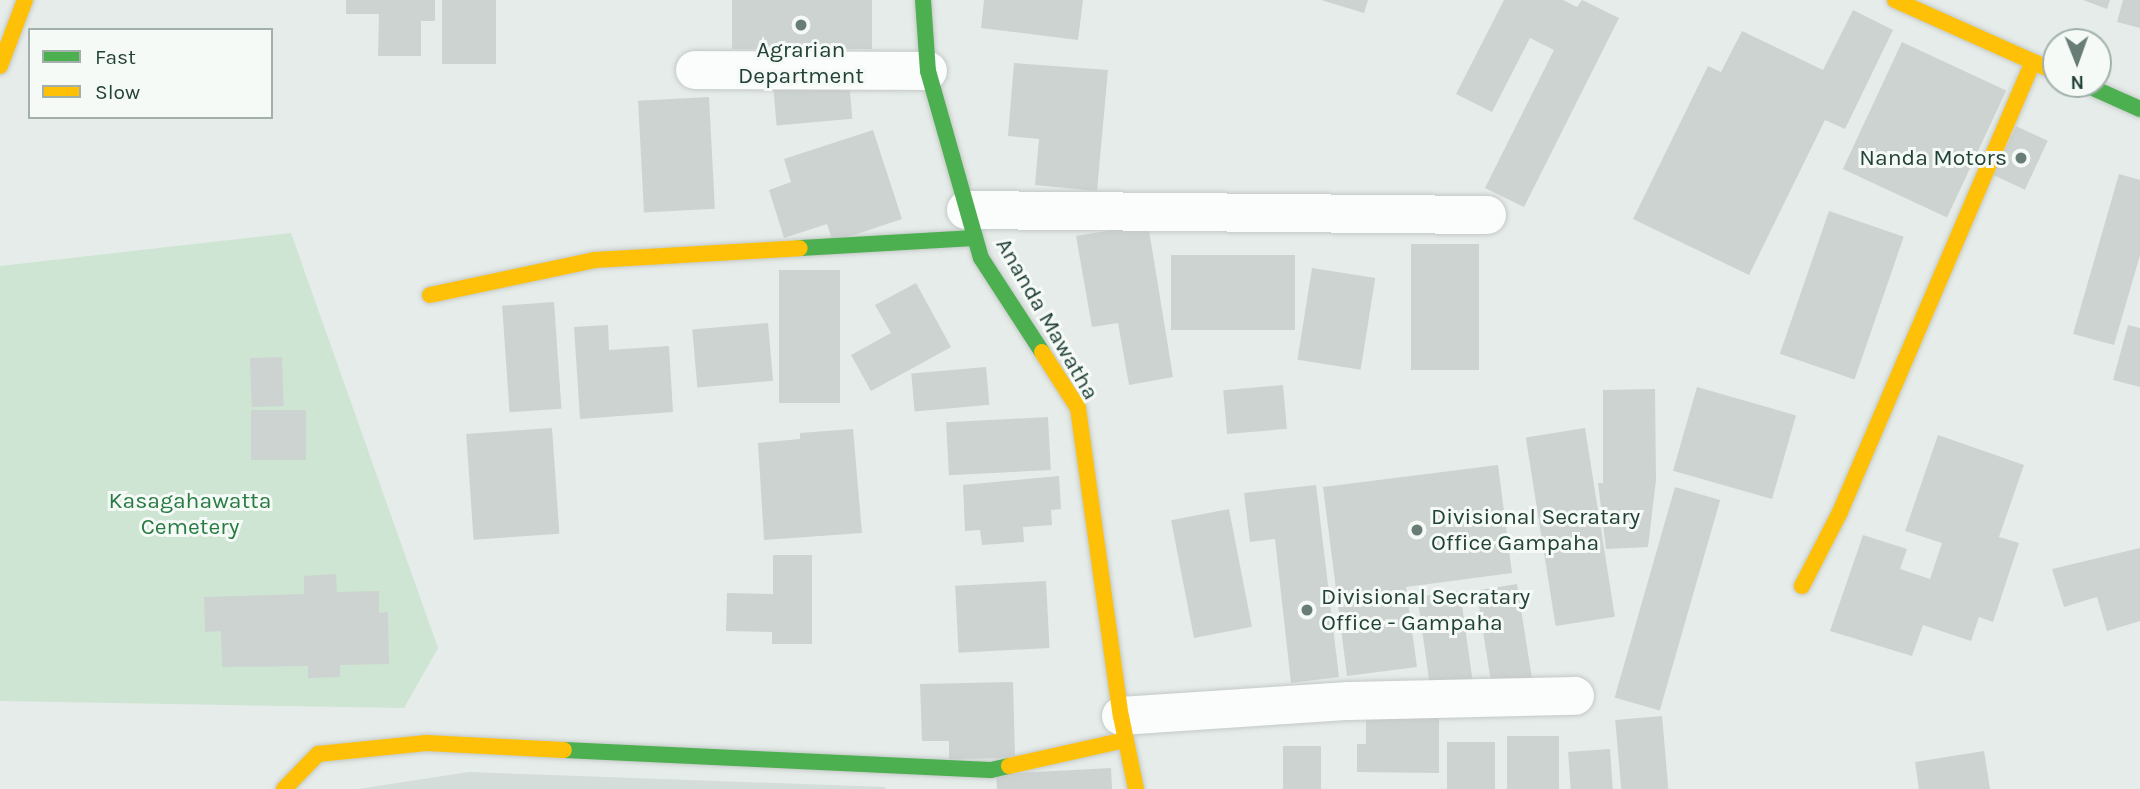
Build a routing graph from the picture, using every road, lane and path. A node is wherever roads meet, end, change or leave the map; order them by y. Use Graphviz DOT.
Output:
graph roads {
  1 [pos="25,0"];
  2 [pos="923,0"];
  3 [pos="1895,0"];
  4 [pos="2033,62"];
  5 [pos="0,66"];
  6 [pos="2042,66"];
  7 [pos="695,70"];
  8 [pos="928,71"];
  9 [pos="2112,96"];
  10 [pos="2140,109"];
  11 [pos="1487,215"];
  12 [pos="971,224"];
  13 [pos="430,295"];
  14 [pos="1802,586"];
  15 [pos="1575,696"];
  16 [pos="1123,728"];
  17 [pos="284,789"];
  18 [pos="1136,789"];
  1 -- 5 [label="street"];
  2 -- 8 [label="street, Ananda Mawatha"];
  3 -- 4 [label="street"];
  4 -- 6 [label="street"];
  4 -- 14 [label="street"];
  7 -- 8 [label="street"];
  8 -- 12 [label="street, Ananda Mawatha"];
  9 -- 10 [label="street"];
  11 -- 12 [label="street"];
  12 -- 13 [label="street"];
  12 -- 16 [label="street, Ananda Mawatha"];
  15 -- 16 [label="street"];
  16 -- 17 [label="street"];
  16 -- 18 [label="street, Ananda Mawatha"];
}
